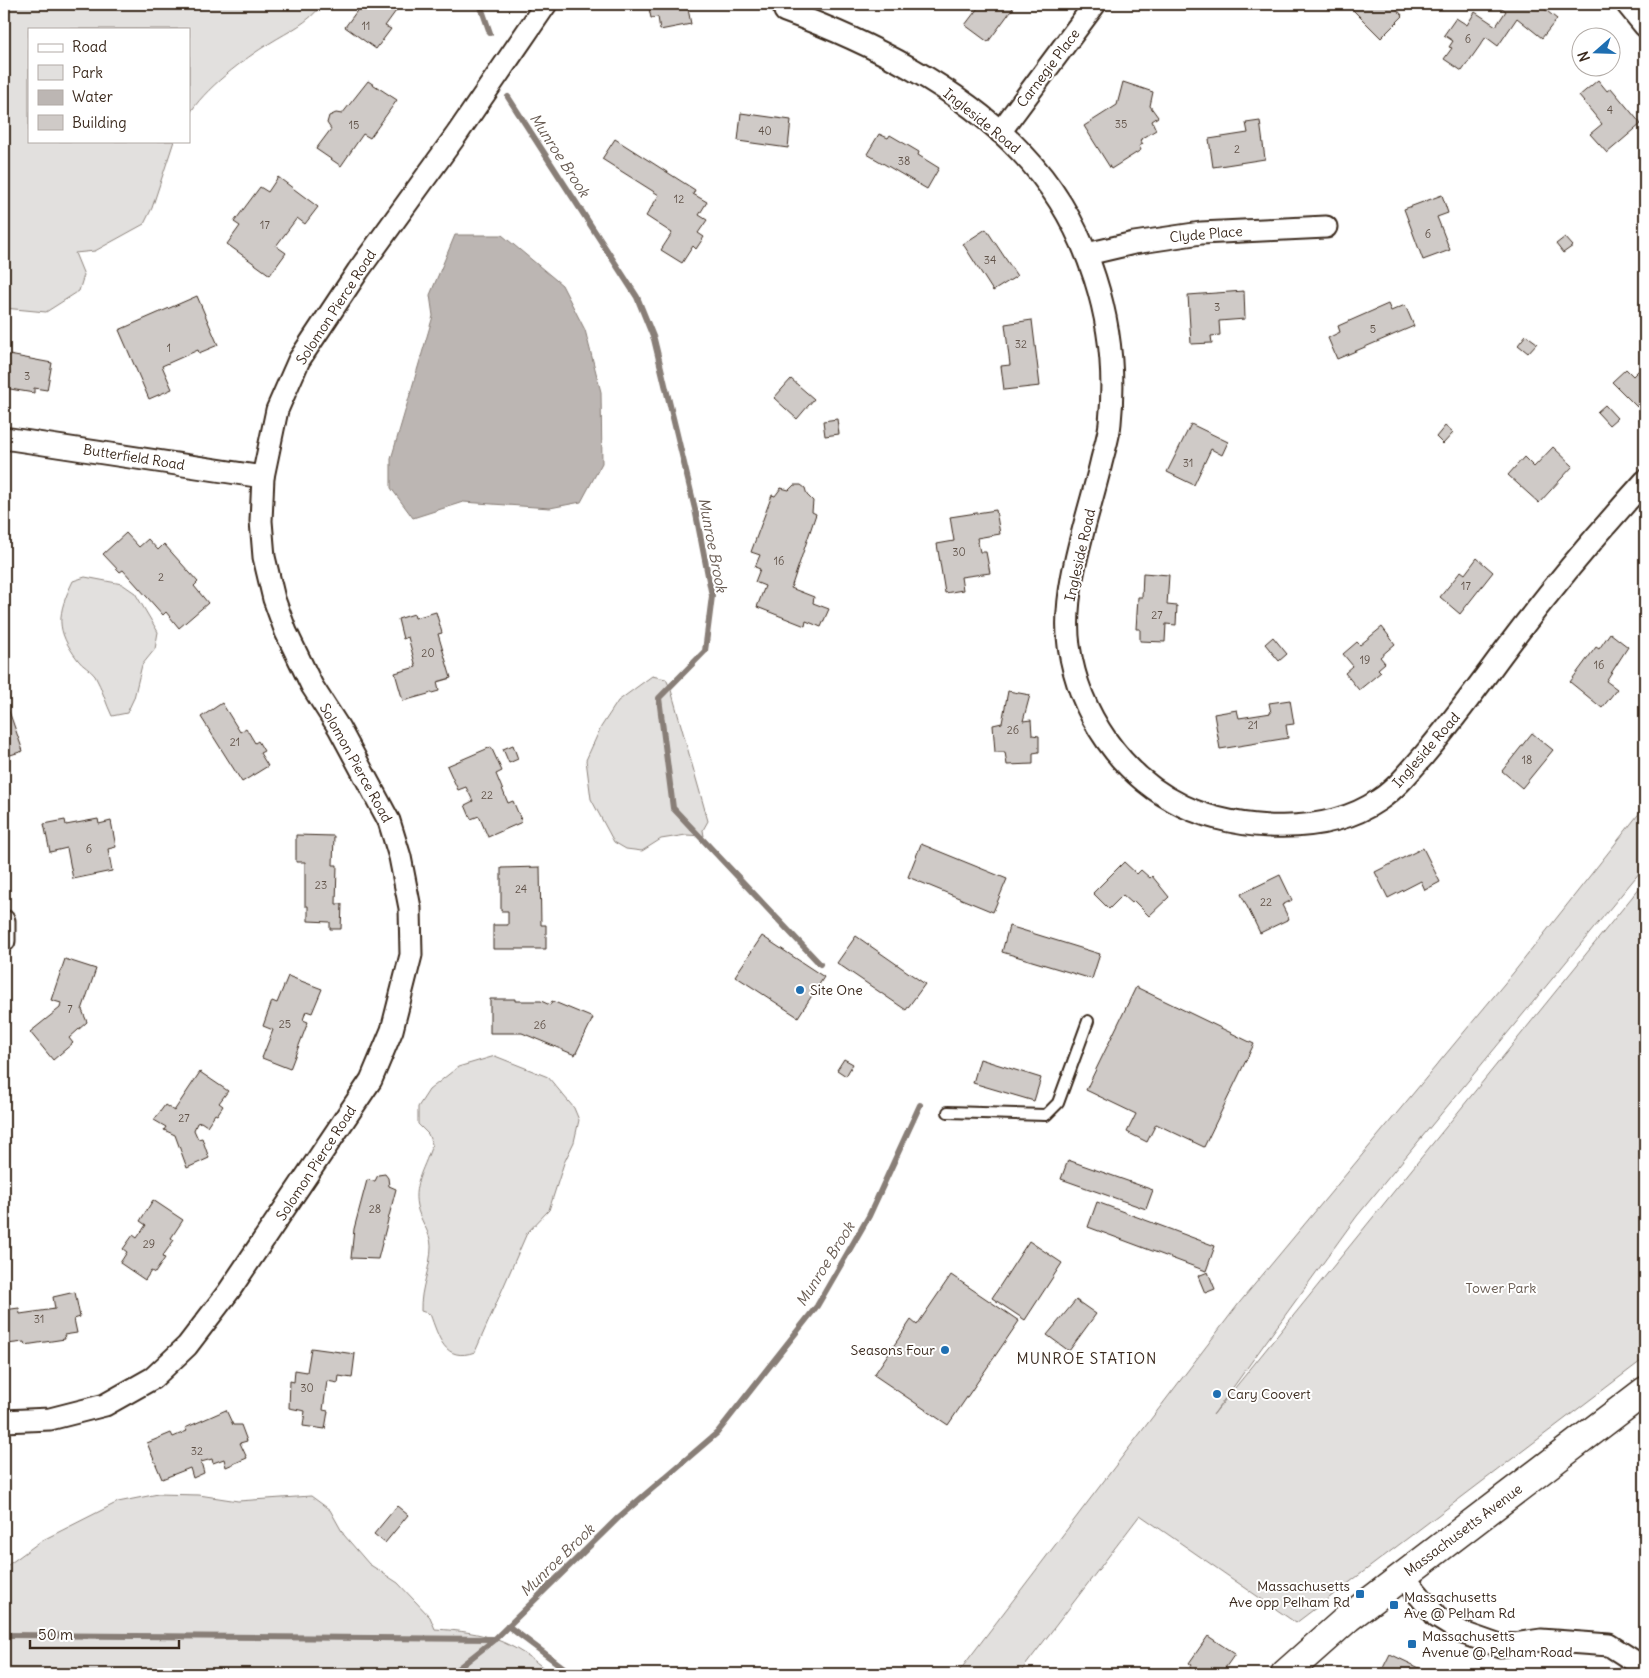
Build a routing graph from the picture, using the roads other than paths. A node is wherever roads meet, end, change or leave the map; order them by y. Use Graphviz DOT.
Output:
graph roads {
  1 [pos="546,4"];
  2 [pos="1095,4"];
  3 [pos="1627,4"];
  4 [pos="785,11"];
  5 [pos="1645,26"];
  6 [pos="1000,132"];
  7 [pos="1326,227"];
  8 [pos="1087,254"];
  9 [pos="4,438"];
  10 [pos="263,477"];
  11 [pos="1645,481"];
  12 [pos="4,921"];
  13 [pos="4,941"];
  14 [pos="1088,1021"];
  15 [pos="948,1112"];
  16 [pos="1645,1391"];
  17 [pos="4,1421"];
  18 [pos="1403,1576"];
  19 [pos="1645,1668"];
  20 [pos="1285,1674"];
  1 -- 10 [label="street, Solomon Pierce Road"];
  2 -- 6 [label="street, Carnegie Place"];
  3 -- 5 [label="street"];
  4 -- 6 [label="street, Ingleside Road"];
  6 -- 8 [label="street, Ingleside Road"];
  7 -- 8 [label="street, Clyde Place"];
  8 -- 11 [label="street, Ingleside Road"];
  9 -- 10 [label="street, Butterfield Road"];
  10 -- 17 [label="street, Solomon Pierce Road"];
  12 -- 13 [label="street"];
  14 -- 15 [label="lane"];
  16 -- 18 [label="main road, Massachusetts Avenue"];
  18 -- 19 [label="street"];
  18 -- 20 [label="main road, Massachusetts Avenue"];
}
